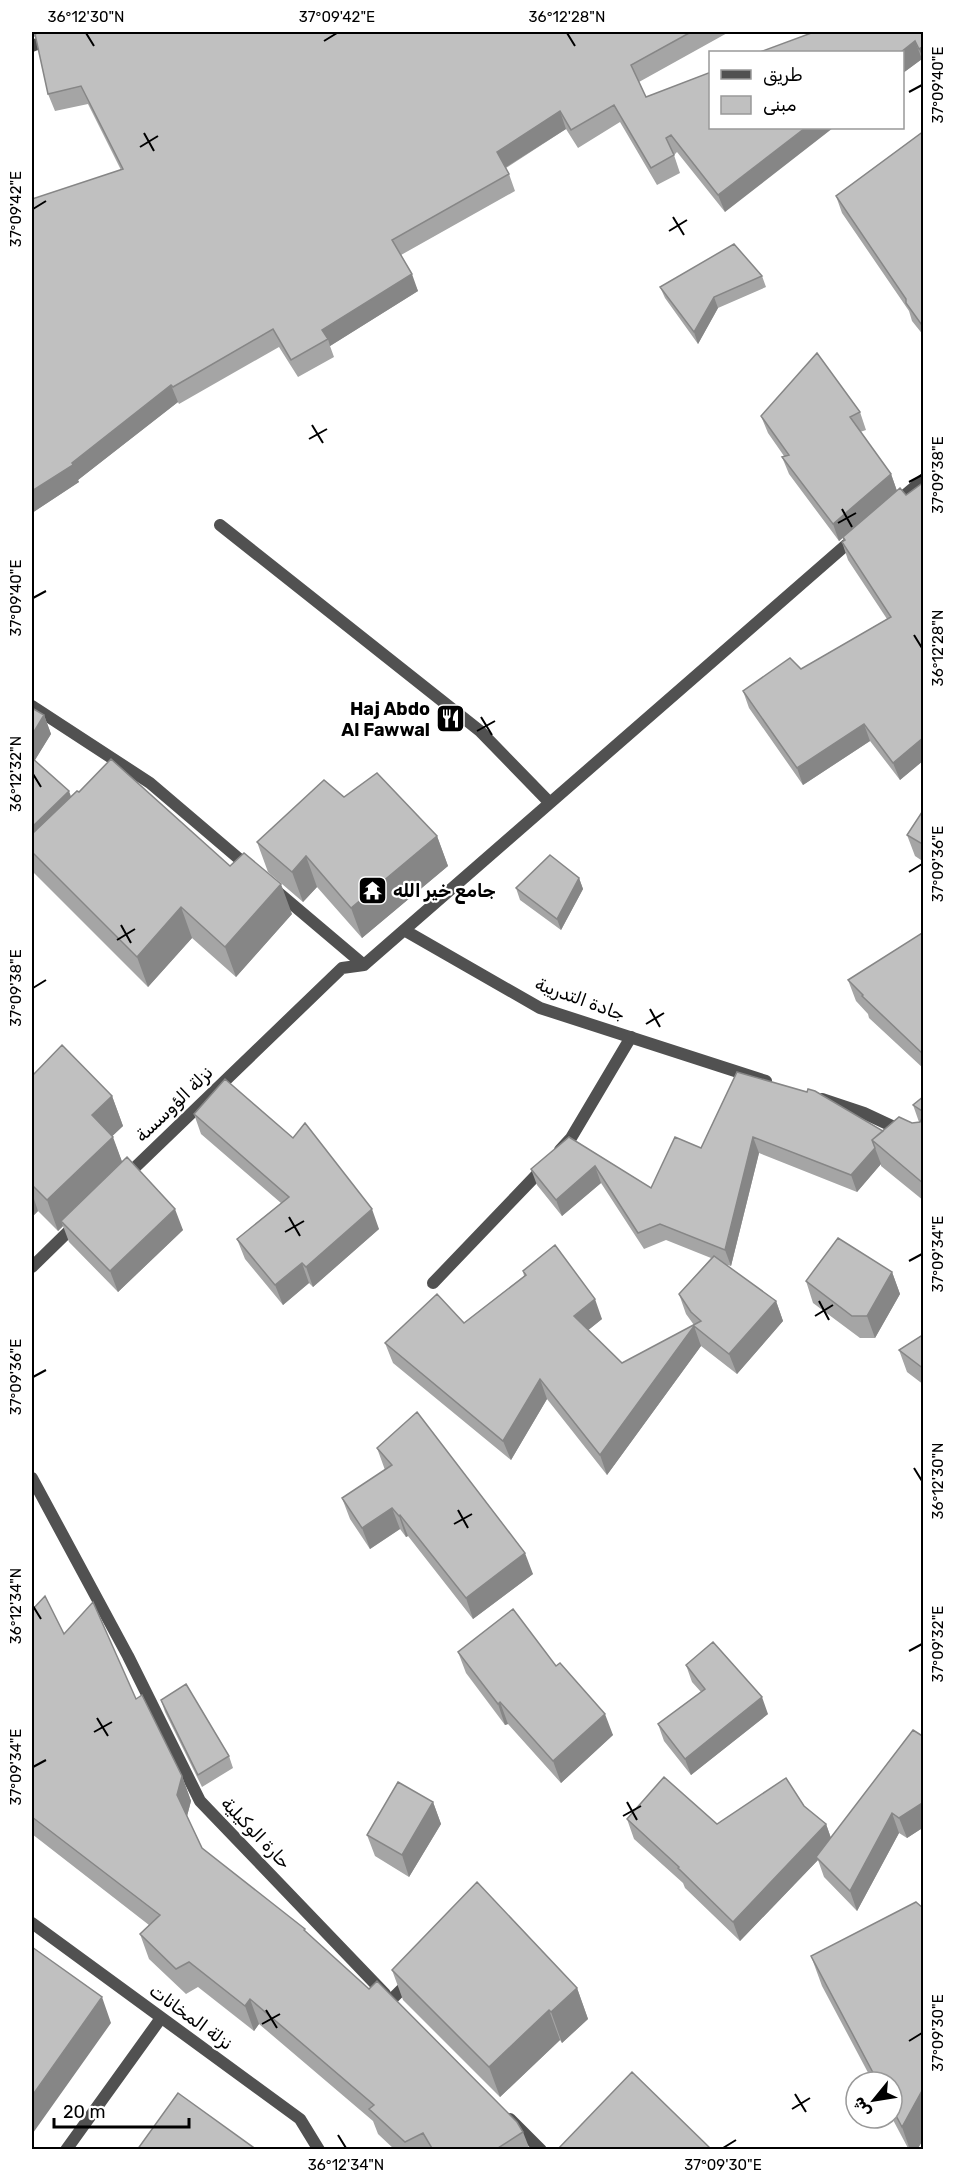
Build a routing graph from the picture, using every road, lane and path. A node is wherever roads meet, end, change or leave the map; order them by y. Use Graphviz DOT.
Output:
graph roads {
  1 [pos="68,32"];
  2 [pos="32,46"];
  3 [pos="924,478"];
  4 [pos="880,516"];
  5 [pos="220,525"];
  6 [pos="862,531"];
  7 [pos="32,706"];
  8 [pos="550,803"];
  9 [pos="404,930"];
  10 [pos="364,965"];
  11 [pos="631,1037"];
  12 [pos="775,1084"];
  13 [pos="808,1095"];
  14 [pos="924,1141"];
  15 [pos="118,1184"];
  16 [pos="83,1217"];
  17 [pos="32,1267"];
  18 [pos="433,1283"];
  19 [pos="32,1478"];
  20 [pos="32,1923"];
  21 [pos="416,1974"];
  22 [pos="161,2018"];
  23 [pos="500,2108"];
  24 [pos="66,2150"];
  25 [pos="319,2150"];
  26 [pos="541,2150"];
  1 -- 2 [label="street"];
  3 -- 4 [label="street"];
  5 -- 8 [label="street"];
  6 -- 8 [label="street"];
  7 -- 10 [label="street"];
  8 -- 9 [label="street"];
  9 -- 10 [label="street"];
  9 -- 11 [label="street, جادة التدريبة"];
  10 -- 15 [label="street, نزلة الؤوسسة"];
  11 -- 12 [label="street, جادة التدريبة"];
  11 -- 18 [label="street"];
  13 -- 14 [label="street"];
  16 -- 17 [label="street"];
  19 -- 21 [label="street, حارة الوكيلية"];
  20 -- 22 [label="street, نزلة المخانات"];
  22 -- 24 [label="street"];
  22 -- 25 [label="street, نزلة المخانات"];
  23 -- 26 [label="street"];
}
